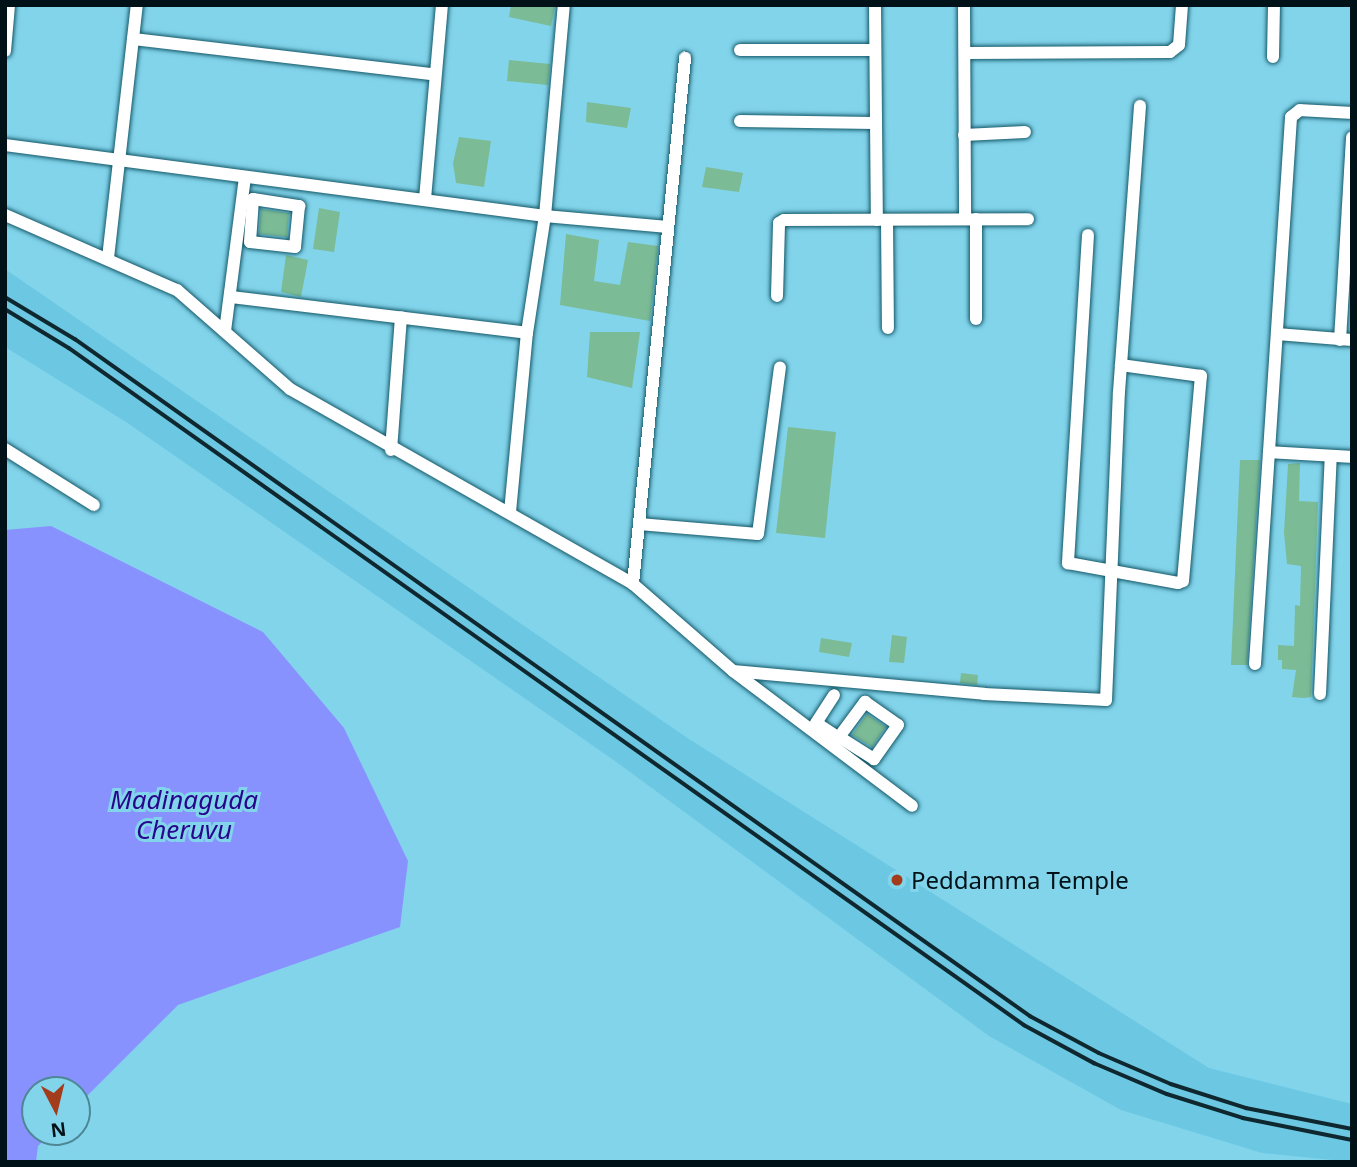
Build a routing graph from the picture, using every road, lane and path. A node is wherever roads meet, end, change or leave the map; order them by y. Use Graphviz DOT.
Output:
graph roads {
  1 [pos="9,5"];
  2 [pos="137,5"];
  3 [pos="442,5"];
  4 [pos="564,5"];
  5 [pos="875,5"];
  6 [pos="964,5"];
  7 [pos="1182,5"];
  8 [pos="1274,5"];
  9 [pos="133,40"];
  10 [pos="740,50"];
  11 [pos="874,50"];
  12 [pos="5,51"];
  13 [pos="965,52"];
  14 [pos="1273,57"];
  15 [pos="685,58"];
  16 [pos="433,74"];
  17 [pos="1140,106"];
  18 [pos="1352,113"];
  19 [pos="740,121"];
  20 [pos="874,123"];
  21 [pos="1025,132"];
  22 [pos="964,135"];
  23 [pos="1352,137"];
  24 [pos="5,145"];
  25 [pos="122,161"];
  26 [pos="250,178"];
  27 [pos="253,199"];
  28 [pos="425,199"];
  29 [pos="5,215"];
  30 [pos="545,216"];
  31 [pos="970,219"];
  32 [pos="1028,219"];
  33 [pos="882,220"];
  34 [pos="668,227"];
  35 [pos="244,230"];
  36 [pos="1088,235"];
  37 [pos="108,258"];
  38 [pos="777,296"];
  39 [pos="231,297"];
  40 [pos="401,317"];
  41 [pos="976,319"];
  42 [pos="888,328"];
  43 [pos="225,331"];
  44 [pos="527,333"];
  45 [pos="1277,334"];
  46 [pos="1346,340"];
  47 [pos="1121,365"];
  48 [pos="780,367"];
  49 [pos="5,449"];
  50 [pos="391,450"];
  51 [pos="1269,452"];
  52 [pos="1331,456"];
  53 [pos="1352,457"];
  54 [pos="94,505"];
  55 [pos="510,512"];
  56 [pos="639,524"];
  57 [pos="1112,573"];
  58 [pos="633,584"];
  59 [pos="1255,664"];
  60 [pos="733,671"];
  61 [pos="1320,694"];
  62 [pos="834,695"];
  63 [pos="813,726"];
  64 [pos="835,739"];
  65 [pos="858,757"];
  66 [pos="910,786"];
  1 -- 12 [label="street"];
  2 -- 9 [label="street"];
  3 -- 16 [label="street"];
  4 -- 30 [label="street"];
  5 -- 11 [label="street"];
  6 -- 13 [label="street"];
  7 -- 13 [label="street"];
  8 -- 14 [label="street"];
  9 -- 16 [label="street"];
  9 -- 25 [label="street"];
  10 -- 11 [label="street"];
  11 -- 20 [label="street"];
  13 -- 22 [label="street"];
  15 -- 34 [label="street"];
  16 -- 28 [label="street"];
  17 -- 47 [label="street"];
  18 -- 45 [label="street"];
  19 -- 20 [label="street"];
  20 -- 33 [label="street"];
  21 -- 22 [label="street"];
  22 -- 31 [label="street"];
  23 -- 46 [label="street"];
  24 -- 25 [label="street"];
  25 -- 26 [label="street"];
  25 -- 37 [label="street"];
  26 -- 27 [label="street"];
  26 -- 28 [label="street"];
  26 -- 35 [label="street"];
  27 -- 35 [label="street"];
  27 -- 35 [label="street"];
  28 -- 30 [label="street"];
  29 -- 37 [label="street"];
  30 -- 34 [label="street"];
  30 -- 44 [label="street"];
  31 -- 32 [label="street"];
  31 -- 33 [label="street"];
  31 -- 41 [label="street"];
  33 -- 38 [label="street"];
  33 -- 42 [label="street"];
  34 -- 56 [label="street"];
  35 -- 39 [label="street"];
  36 -- 57 [label="street"];
  37 -- 43 [label="street"];
  39 -- 40 [label="street"];
  39 -- 43 [label="street"];
  40 -- 44 [label="street"];
  40 -- 50 [label="street"];
  43 -- 50 [label="street"];
  44 -- 55 [label="street"];
  45 -- 46 [label="street"];
  45 -- 51 [label="street"];
  47 -- 57 [label="street"];
  47 -- 57 [label="street"];
  48 -- 56 [label="street"];
  49 -- 54 [label="street"];
  50 -- 55 [label="street"];
  51 -- 52 [label="street"];
  51 -- 59 [label="street"];
  52 -- 53 [label="street"];
  52 -- 61 [label="street"];
  55 -- 58 [label="street"];
  56 -- 58 [label="street"];
  57 -- 60 [label="street"];
  58 -- 60 [label="street"];
  60 -- 63 [label="street"];
  62 -- 63 [label="street"];
  63 -- 64 [label="street"];
  64 -- 65 [label="street"];
  64 -- 65 [label="street"];
  65 -- 66 [label="street"];
}
